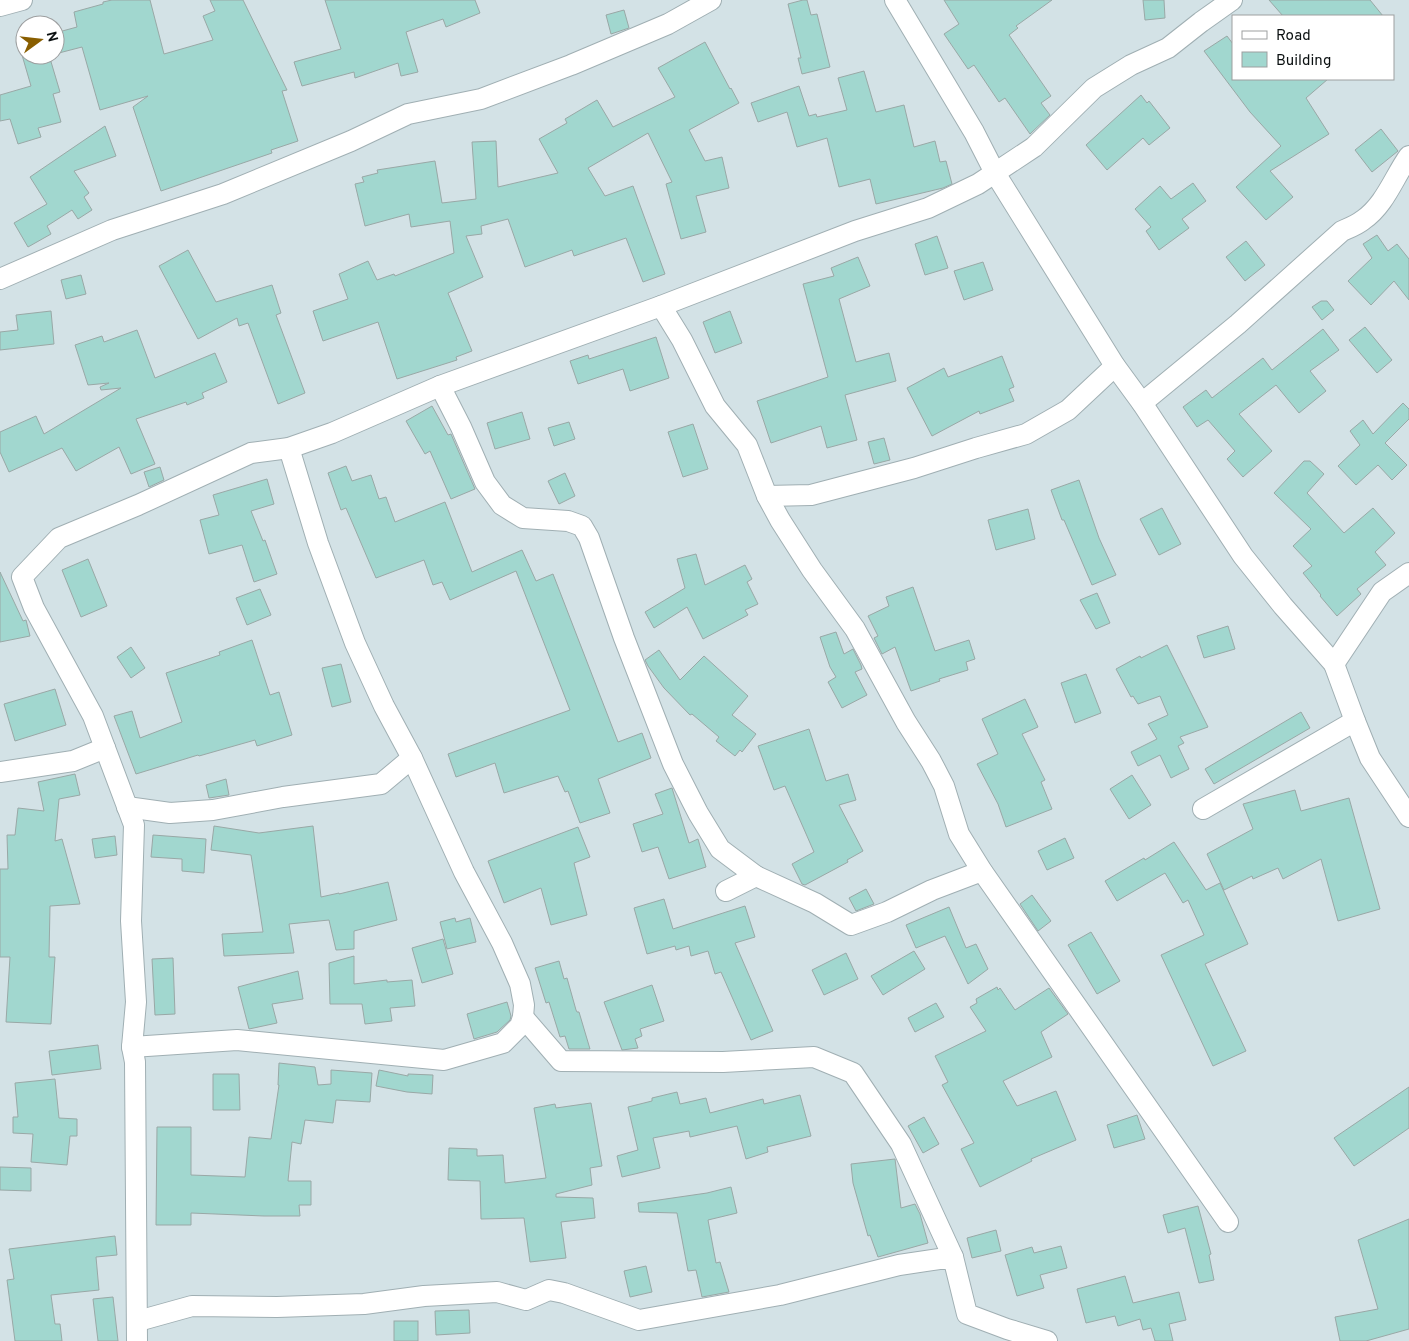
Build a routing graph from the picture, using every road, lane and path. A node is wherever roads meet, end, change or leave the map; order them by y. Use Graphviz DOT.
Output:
graph roads {
  1 [pos="22,0"];
  2 [pos="711,0"];
  3 [pos="895,0"];
  4 [pos="1232,0"];
  5 [pos="0,6"];
  6 [pos="1409,156"];
  7 [pos="994,173"];
  8 [pos="0,279"];
  9 [pos="661,306"];
  10 [pos="1115,366"];
  11 [pos="440,386"];
  12 [pos="1142,403"];
  13 [pos="290,448"];
  14 [pos="811,495"];
  15 [pos="767,496"];
  16 [pos="780,520"];
  17 [pos="1409,573"];
  18 [pos="1334,664"];
  19 [pos="1355,721"];
  20 [pos="105,748"];
  21 [pos="412,758"];
  22 [pos="0,772"];
  23 [pos="127,807"];
  24 [pos="1203,809"];
  25 [pos="1409,817"];
  26 [pos="982,872"];
  27 [pos="756,876"];
  28 [pos="726,891"];
  29 [pos="524,1017"];
  30 [pos="132,1047"];
  31 [pos="1228,1222"];
  32 [pos="953,1257"];
  33 [pos="138,1321"];
  34 [pos="137,1341"];
  35 [pos="1047,1341"];
  1 -- 5 [label="street"];
  2 -- 8 [label="street"];
  3 -- 7 [label="street"];
  4 -- 7 [label="street"];
  6 -- 12 [label="street"];
  7 -- 9 [label="street"];
  7 -- 10 [label="street"];
  9 -- 11 [label="street"];
  9 -- 15 [label="street"];
  10 -- 12 [label="street"];
  10 -- 14 [label="street"];
  11 -- 13 [label="street"];
  11 -- 27 [label="street"];
  12 -- 18 [label="street"];
  13 -- 20 [label="street"];
  13 -- 21 [label="street"];
  14 -- 15 [label="street"];
  14 -- 16 [label="street"];
  15 -- 16 [label="street"];
  16 -- 26 [label="street"];
  17 -- 18 [label="street"];
  18 -- 19 [label="street"];
  19 -- 24 [label="street"];
  19 -- 25 [label="street"];
  20 -- 22 [label="street"];
  20 -- 23 [label="street"];
  21 -- 23 [label="street"];
  21 -- 29 [label="street"];
  23 -- 30 [label="street"];
  26 -- 27 [label="street"];
  26 -- 31 [label="street"];
  27 -- 28 [label="street"];
  29 -- 30 [label="street"];
  29 -- 32 [label="street"];
  30 -- 33 [label="street"];
  32 -- 33 [label="street"];
  32 -- 35 [label="street"];
  33 -- 34 [label="street"];
}
